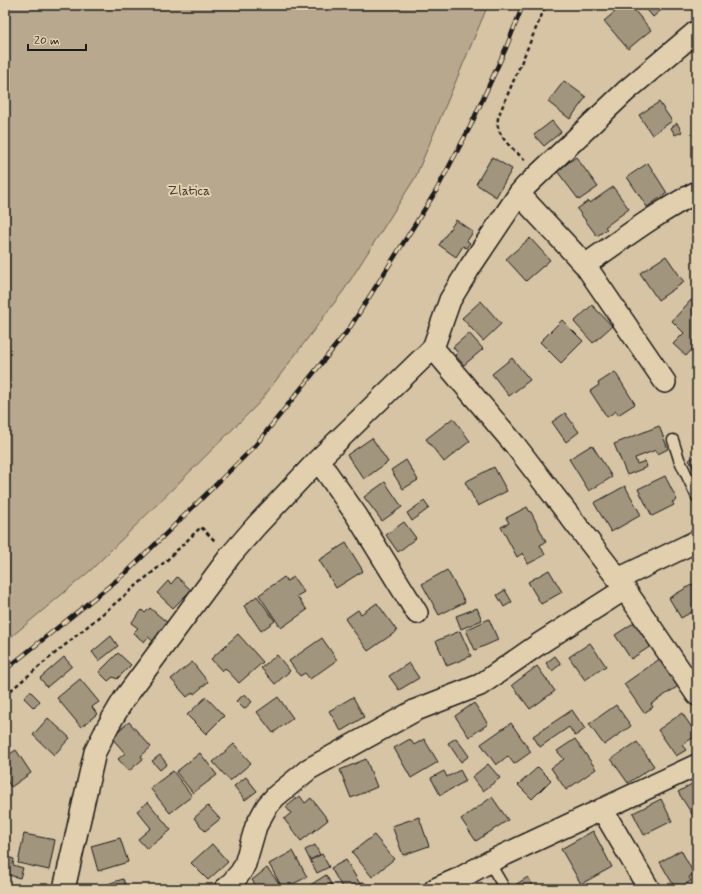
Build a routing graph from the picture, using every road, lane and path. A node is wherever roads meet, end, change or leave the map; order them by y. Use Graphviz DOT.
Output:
graph roads {
  1 [pos="546,5"];
  2 [pos="697,31"];
  3 [pos="539,173"];
  4 [pos="697,192"];
  5 [pos="519,194"];
  6 [pos="585,265"];
  7 [pos="433,348"];
  8 [pos="665,382"];
  9 [pos="673,440"];
  10 [pos="318,460"];
  11 [pos="697,497"];
  12 [pos="697,541"];
  13 [pos="230,556"];
  14 [pos="621,584"];
  15 [pos="417,613"];
  16 [pos="5,695"];
  17 [pos="697,695"];
  18 [pos="697,765"];
  19 [pos="602,810"];
  20 [pos="489,862"];
  21 [pos="64,889"];
  22 [pos="225,889"];
  23 [pos="435,889"];
  24 [pos="505,889"];
  25 [pos="649,889"];
  1 -- 3 [label="path"];
  2 -- 3 [label="street"];
  3 -- 5 [label="street"];
  4 -- 6 [label="street"];
  5 -- 6 [label="street"];
  5 -- 7 [label="street"];
  6 -- 8 [label="street"];
  7 -- 10 [label="street"];
  7 -- 14 [label="street"];
  9 -- 11 [label="lane"];
  10 -- 13 [label="street"];
  10 -- 15 [label="street"];
  12 -- 14 [label="street"];
  13 -- 16 [label="path"];
  13 -- 21 [label="street"];
  14 -- 17 [label="street"];
  14 -- 22 [label="street"];
  18 -- 19 [label="street"];
  19 -- 20 [label="street"];
  19 -- 25 [label="street"];
  20 -- 23 [label="street"];
  20 -- 24 [label="lane"];
}
